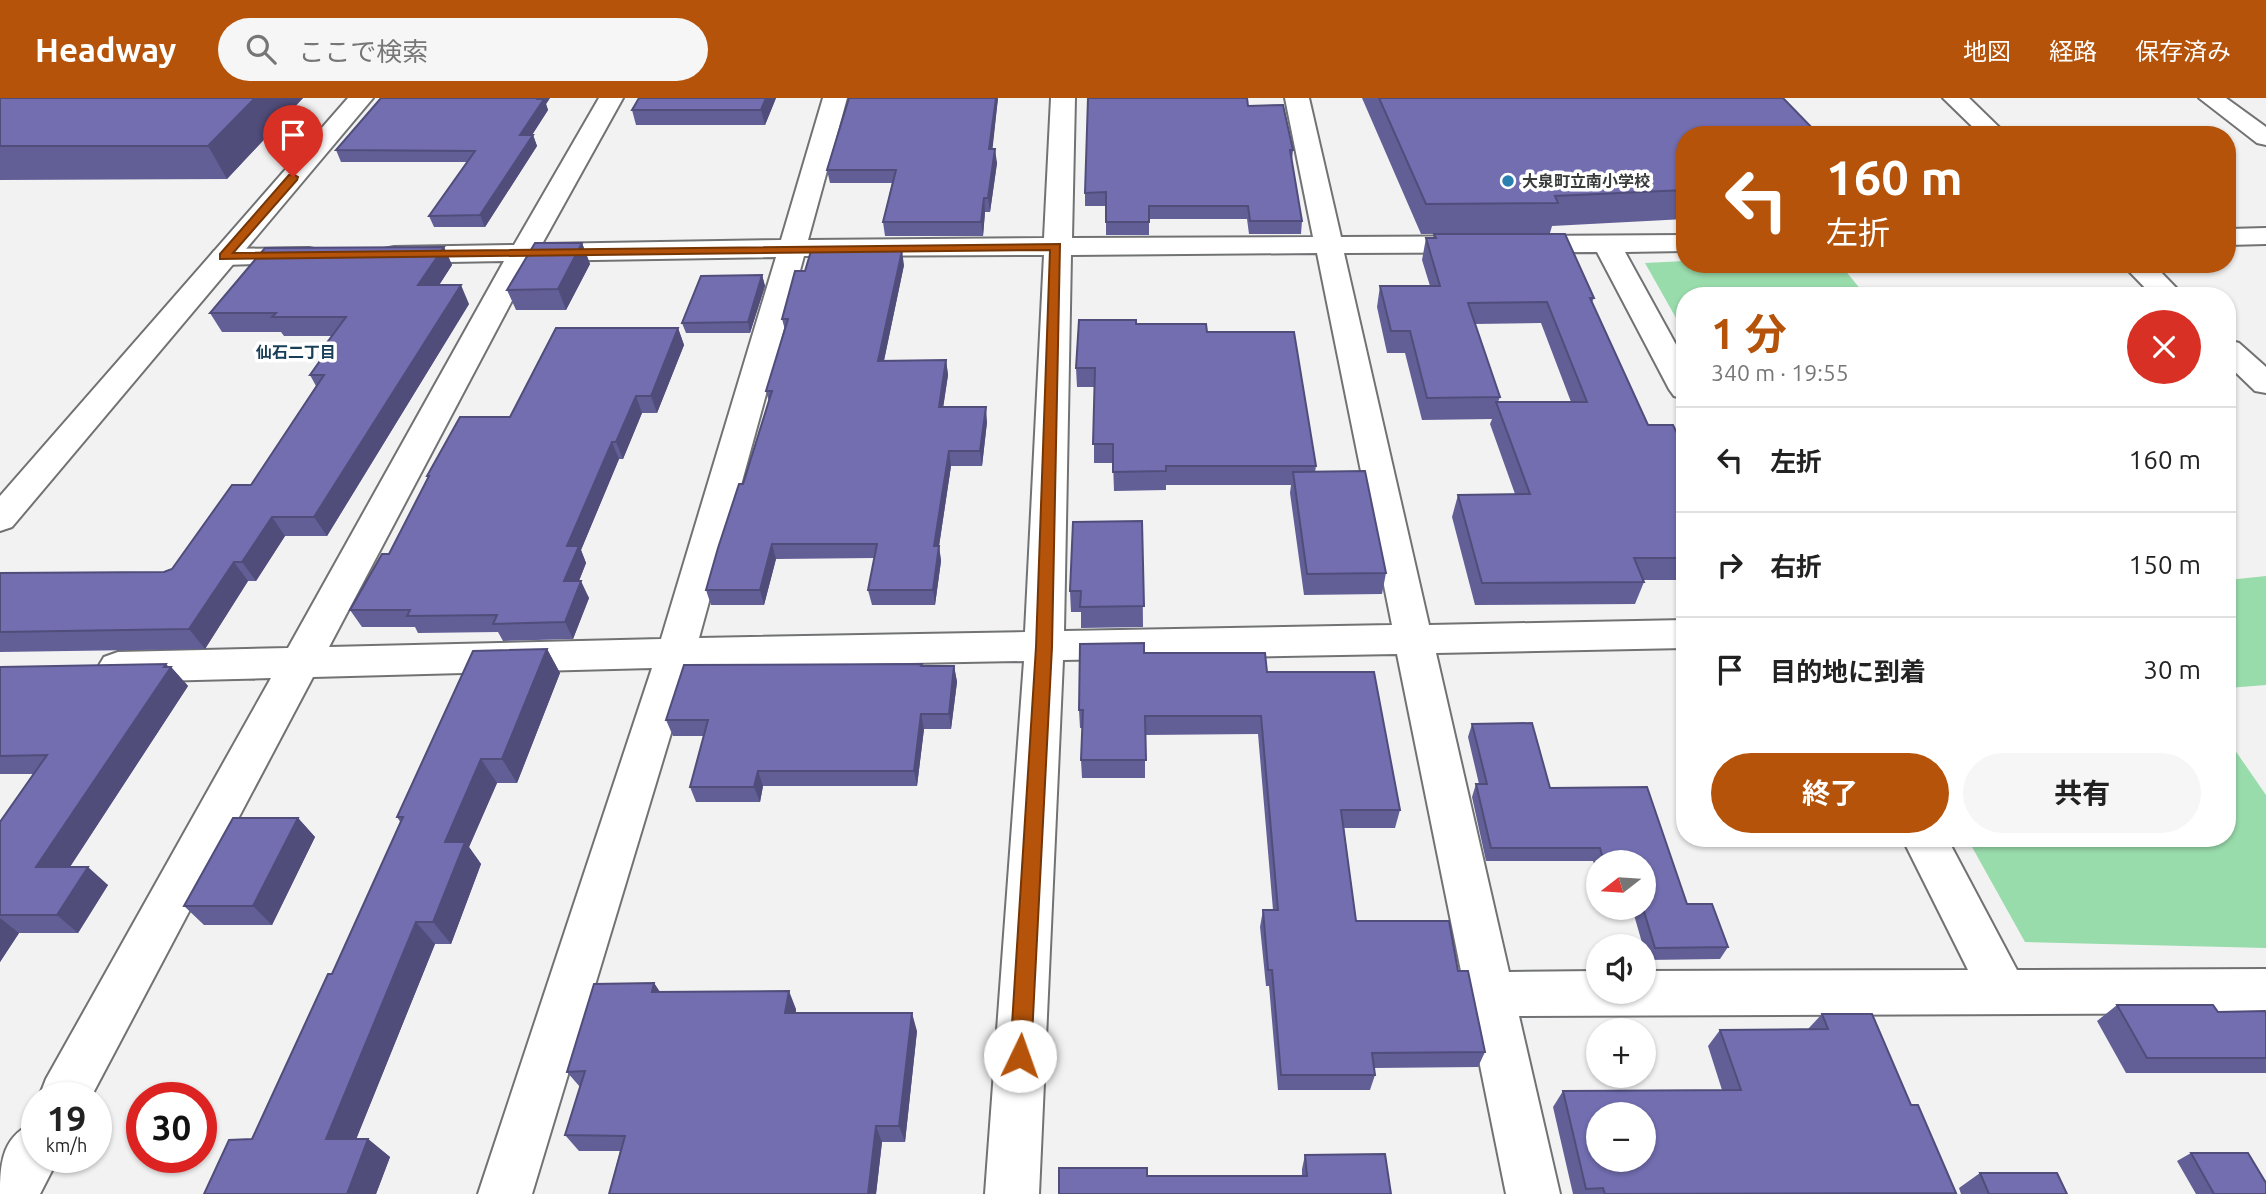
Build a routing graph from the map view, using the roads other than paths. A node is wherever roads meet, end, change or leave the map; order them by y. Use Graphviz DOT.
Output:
graph roads {
  1 [pos="361,98"];
  2 [pos="611,98"];
  3 [pos="835,98"];
  4 [pos="1063,98"];
  5 [pos="1297,98"];
  6 [pos="1955,98"];
  7 [pos="2211,98"];
  8 [pos="1985,126"];
  9 [pos="2266,138"];
  10 [pos="2266,236"];
  11 [pos="2236,237"];
  12 [pos="1329,243"];
  13 [pos="1676,243"];
  14 [pos="1607,244"];
  15 [pos="1056,246"];
  16 [pos="790,248"];
  17 [pos="523,253"];
  18 [pos="374,255"];
  19 [pos="333,256"];
  20 [pos="224,257"];
  21 [pos="2146,273"];
  22 [pos="2160,287"];
  23 [pos="2236,356"];
  24 [pos="1676,372"];
  25 [pos="2266,384"];
  26 [pos="0,519"];
  27 [pos="1676,634"];
  28 [pos="1415,637"];
  29 [pos="1044,647"];
  30 [pos="676,653"];
  31 [pos="298,664"];
  32 [pos="81,668"];
  33 [pos="1929,847"];
  34 [pos="2003,990"];
  35 [pos="2266,991"];
  36 [pos="1488,994"];
  37 [pos="72,1082"];
  38 [pos="23,1173"];
  39 [pos="11,1194"];
  40 [pos="505,1194"];
  41 [pos="1012,1194"];
  42 [pos="1533,1194"];
  1 -- 20 [label="street"];
  2 -- 17 [label="street"];
  3 -- 16 [label="street"];
  4 -- 15 [label="street"];
  5 -- 12 [label="street"];
  6 -- 8 [label="street"];
  7 -- 9 [label="street"];
  10 -- 11 [label="street"];
  12 -- 14 [label="street"];
  12 -- 15 [label="street"];
  12 -- 28 [label="street"];
  13 -- 14 [label="street"];
  14 -- 24 [label="street"];
  15 -- 16 [label="street"];
  15 -- 29 [label="street"];
  16 -- 17 [label="street"];
  16 -- 30 [label="street"];
  17 -- 18 [label="street"];
  17 -- 31 [label="street"];
  19 -- 20 [label="street"];
  20 -- 26 [label="street"];
  21 -- 22 [label="street"];
  23 -- 25 [label="street"];
  27 -- 28 [label="street"];
  28 -- 29 [label="street"];
  28 -- 36 [label="street"];
  29 -- 30 [label="street"];
  29 -- 41 [label="street"];
  30 -- 31 [label="street"];
  30 -- 40 [label="street"];
  31 -- 32 [label="street"];
  31 -- 37 [label="street"];
  33 -- 34 [label="street"];
  34 -- 35 [label="street"];
  34 -- 36 [label="street"];
  36 -- 42 [label="street"];
  38 -- 39 [label="street"];
}
